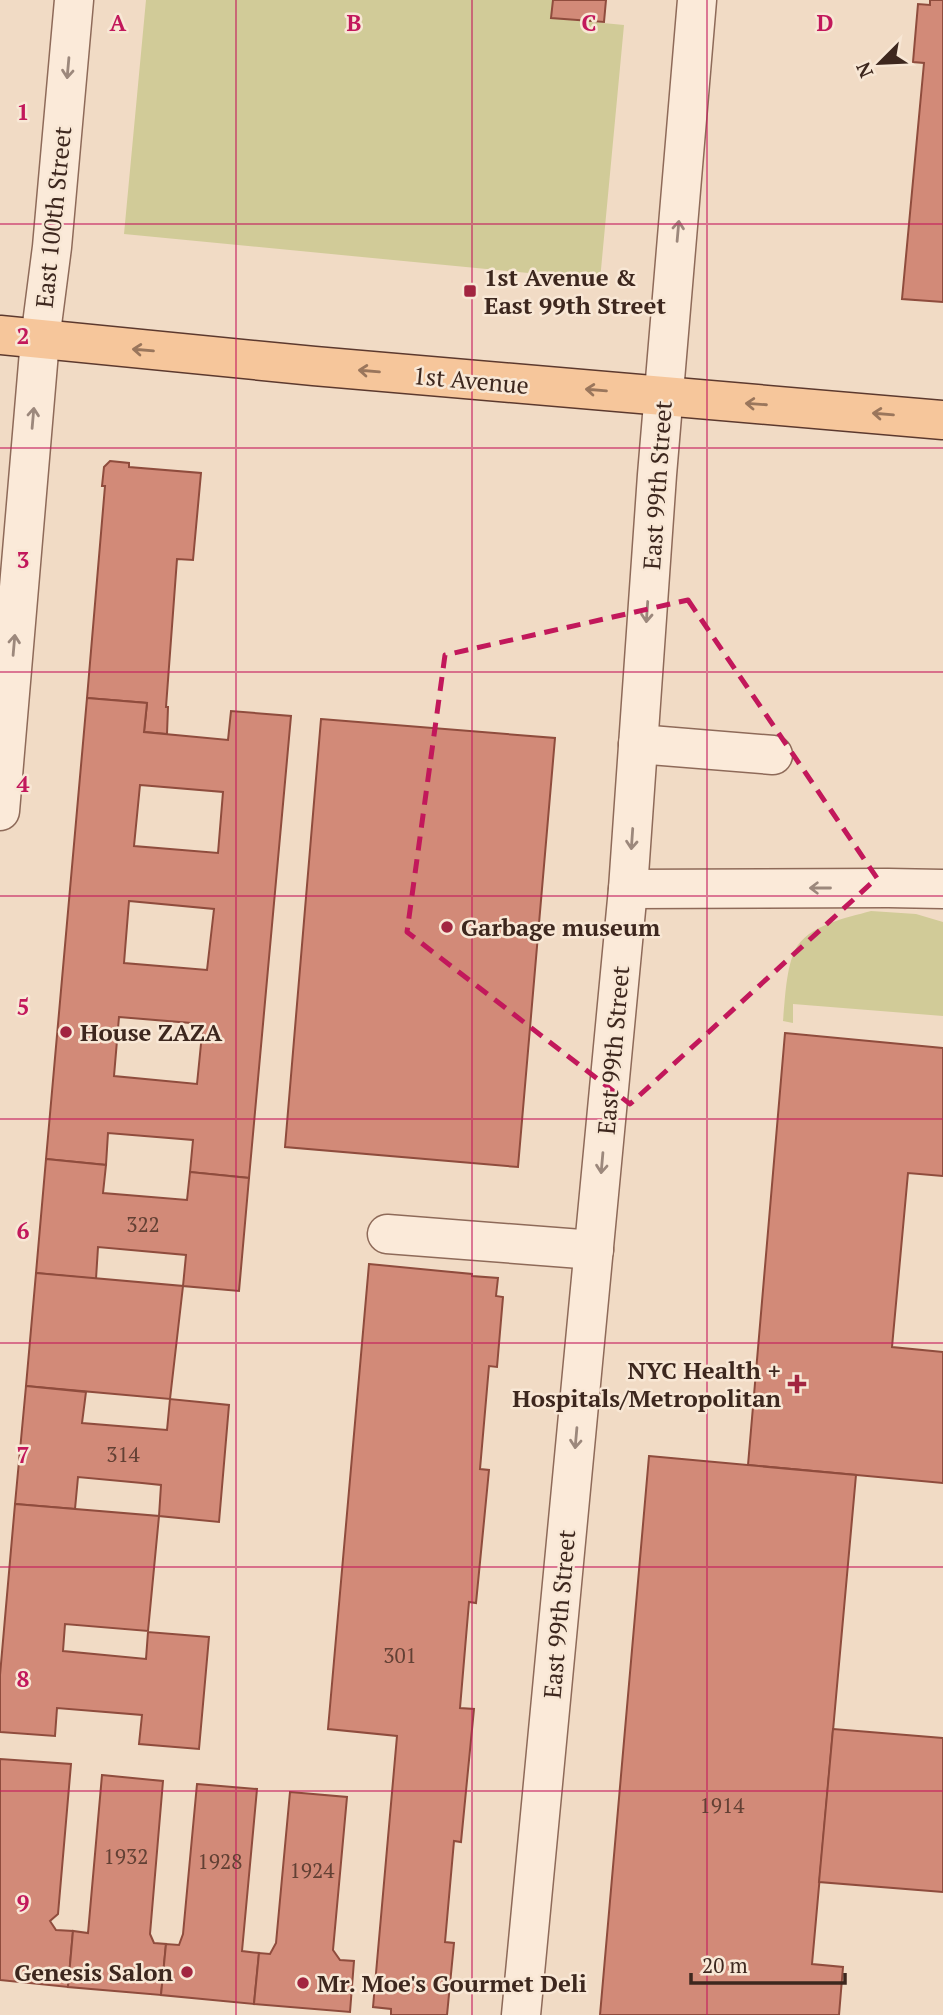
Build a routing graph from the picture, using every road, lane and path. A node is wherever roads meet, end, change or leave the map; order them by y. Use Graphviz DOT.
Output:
graph roads {
  1 [pos="74,0"];
  2 [pos="697,0"];
  3 [pos="0,335"];
  4 [pos="40,340"];
  5 [pos="664,397"];
  6 [pos="943,420"];
  7 [pos="638,744"];
  8 [pos="773,755"];
  9 [pos="0,811"];
  10 [pos="628,889"];
  11 [pos="943,889"];
  12 [pos="387,1234"];
  13 [pos="594,1250"];
  14 [pos="521,2015"];
  1 -- 4 [label="street, East 100th Street, one-way"];
  5 -- 2 [label="street, East 99th Street, one-way"];
  3 -- 4 [label="main road, 1st Avenue"];
  5 -- 4 [label="main road, 1st Avenue, one-way"];
  9 -- 4 [label="street, East 100th Street, one-way"];
  6 -- 5 [label="main road, 1st Avenue, one-way"];
  5 -- 7 [label="street, East 99th Street, one-way"];
  7 -- 8 [label="street"];
  7 -- 10 [label="street, East 99th Street, one-way"];
  11 -- 10 [label="street, one-way"];
  10 -- 13 [label="street, East 99th Street, one-way"];
  12 -- 13 [label="street"];
  13 -- 14 [label="street, East 99th Street, one-way"];
}
